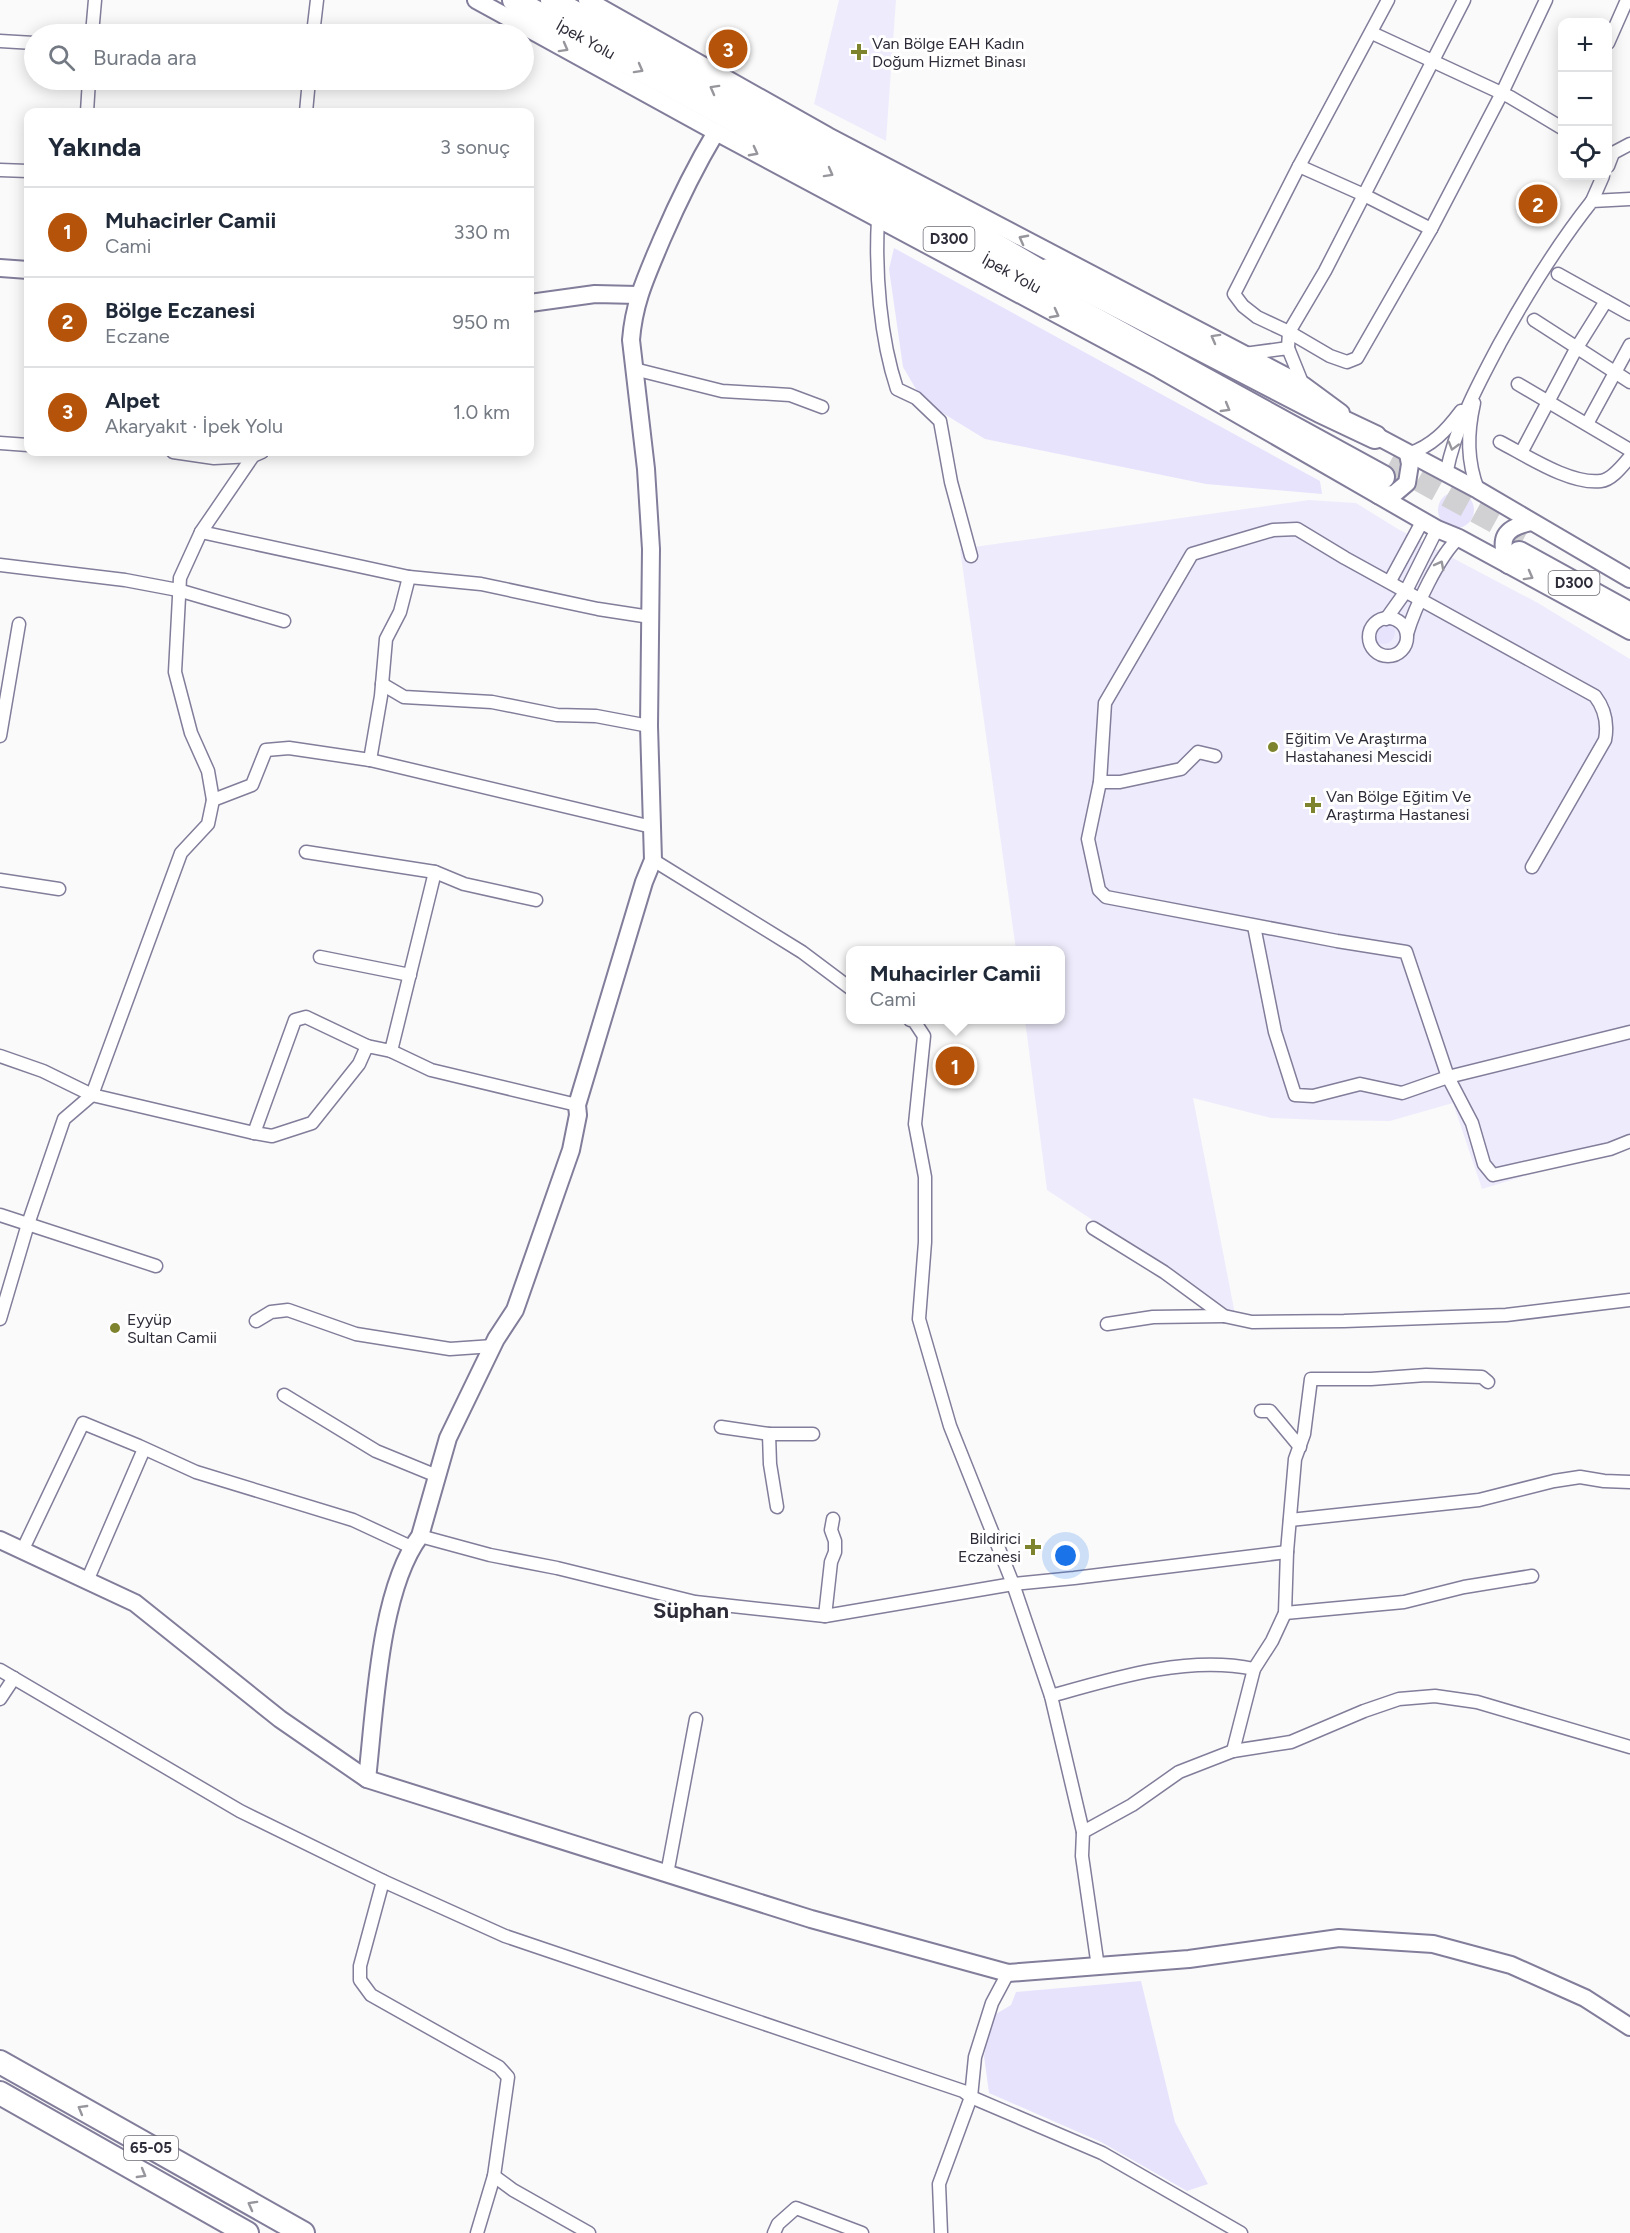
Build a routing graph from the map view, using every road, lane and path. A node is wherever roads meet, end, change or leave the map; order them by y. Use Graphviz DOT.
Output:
graph roads {
  1 [pos="95,0"];
  2 [pos="317,0"];
  3 [pos="476,0"];
  4 [pos="514,0"];
  5 [pos="552,0"];
  6 [pos="587,0"];
  7 [pos="1388,0"];
  8 [pos="1464,0"];
  9 [pos="1546,0"];
  10 [pos="1627,0"];
  11 [pos="93,24"];
  12 [pos="314,24"];
  13 [pos="520,24"];
  14 [pos="534,32"];
  15 [pos="1372,33"];
  16 [pos="1612,34"];
  17 [pos="0,40"];
  18 [pos="24,42"];
  19 [pos="1433,60"];
  20 [pos="88,90"];
  21 [pos="308,90"];
  22 [pos="1502,93"];
  23 [pos="87,108"];
  24 [pos="306,108"];
  25 [pos="1560,126"];
  26 [pos="717,132"];
  27 [pos="1630,144"];
  28 [pos="1612,152"];
  29 [pos="1299,166"];
  30 [pos="0,170"];
  31 [pos="24,171"];
  32 [pos="1601,180"];
  33 [pos="1364,195"];
  34 [pos="1630,199"];
  35 [pos="1592,201"];
  36 [pos="878,219"];
  37 [pos="953,220"];
  38 [pos="1431,229"];
  39 [pos="0,268"];
  40 [pos="24,270"];
  41 [pos="1558,274"];
  42 [pos="638,295"];
  43 [pos="1606,301"];
  44 [pos="534,302"];
  45 [pos="1630,314"];
  46 [pos="1534,320"];
  47 [pos="1289,332"];
  48 [pos="1630,345"];
  49 [pos="1288,348"];
  50 [pos="1576,349"];
  51 [pos="1244,354"];
  52 [pos="634,369"];
  53 [pos="1614,372"];
  54 [pos="1479,382"];
  55 [pos="1630,382"];
  56 [pos="1518,384"];
  57 [pos="1303,385"];
  58 [pos="1469,401"];
  59 [pos="1548,401"];
  60 [pos="822,407"];
  61 [pos="1587,424"];
  62 [pos="1375,437"];
  63 [pos="1500,442"];
  64 [pos="0,443"];
  65 [pos="24,445"];
  66 [pos="1630,450"];
  67 [pos="1521,453"];
  68 [pos="200,456"];
  69 [pos="236,456"];
  70 [pos="256,456"];
  71 [pos="1630,457"];
  72 [pos="1389,472"];
  73 [pos="1446,474"];
  74 [pos="1478,490"];
  75 [pos="1430,524"];
  76 [pos="201,532"];
  77 [pos="1460,538"];
  78 [pos="1521,545"];
  79 [pos="971,556"];
  80 [pos="1602,561"];
  81 [pos="0,565"];
  82 [pos="1630,573"];
  83 [pos="409,577"];
  84 [pos="1630,579"];
  85 [pos="1390,581"];
  86 [pos="178,590"];
  87 [pos="1406,591"];
  88 [pos="1630,597"];
  89 [pos="1421,599"];
  90 [pos="1630,614"];
  91 [pos="650,617"];
  92 [pos="1386,619"];
  93 [pos="284,621"];
  94 [pos="19,624"];
  95 [pos="1630,631"];
  96 [pos="1407,634"];
  97 [pos="382,684"];
  98 [pos="649,726"];
  99 [pos="0,736"];
  100 [pos="1215,756"];
  101 [pos="370,760"];
  102 [pos="1100,782"];
  103 [pos="213,800"];
  104 [pos="652,827"];
  105 [pos="306,852"];
  106 [pos="653,860"];
  107 [pos="1532,867"];
  108 [pos="435,872"];
  109 [pos="0,880"];
  110 [pos="58,889"];
  111 [pos="536,900"];
  112 [pos="1254,926"];
  113 [pos="320,957"];
  114 [pos="410,975"];
  115 [pos="846,985"];
  116 [pos="916,1024"];
  117 [pos="1630,1032"];
  118 [pos="367,1046"];
  119 [pos="391,1051"];
  120 [pos="0,1056"];
  121 [pos="1448,1077"];
  122 [pos="92,1095"];
  123 [pos="577,1105"];
  124 [pos="254,1133"];
  125 [pos="1630,1141"];
  126 [pos="0,1215"];
  127 [pos="28,1224"];
  128 [pos="1093,1228"];
  129 [pos="156,1266"];
  130 [pos="1630,1300"];
  131 [pos="1224,1316"];
  132 [pos="0,1319"];
  133 [pos="256,1321"];
  134 [pos="1107,1324"];
  135 [pos="492,1346"];
  136 [pos="1488,1382"];
  137 [pos="284,1395"];
  138 [pos="1261,1411"];
  139 [pos="721,1427"];
  140 [pos="769,1434"];
  141 [pos="813,1434"];
  142 [pos="1300,1447"];
  143 [pos="144,1449"];
  144 [pos="437,1476"];
  145 [pos="1630,1482"];
  146 [pos="777,1507"];
  147 [pos="833,1519"];
  148 [pos="1290,1520"];
  149 [pos="0,1540"];
  150 [pos="416,1541"];
  151 [pos="24,1550"];
  152 [pos="1287,1552"];
  153 [pos="1532,1576"];
  154 [pos="87,1581"];
  155 [pos="1013,1584"];
  156 [pos="1285,1613"];
  157 [pos="825,1616"];
  158 [pos="1254,1669"];
  159 [pos="0,1670"];
  160 [pos="14,1678"];
  161 [pos="1051,1696"];
  162 [pos="0,1700"];
  163 [pos="696,1719"];
  164 [pos="1630,1747"];
  165 [pos="1233,1751"];
  166 [pos="367,1779"];
  167 [pos="1083,1832"];
  168 [pos="667,1874"];
  169 [pos="382,1881"];
  170 [pos="1098,1967"];
  171 [pos="1008,1973"];
  172 [pos="1630,2027"];
  173 [pos="0,2062"];
  174 [pos="0,2093"];
  175 [pos="971,2097"];
  176 [pos="494,2176"];
  177 [pos="247,2233"];
  178 [pos="303,2233"];
  179 [pos="477,2233"];
  180 [pos="589,2233"];
  181 [pos="774,2233"];
  182 [pos="862,2233"];
  183 [pos="941,2233"];
  184 [pos="1241,2233"];
  1 -- 11 [label="street"];
  2 -- 12 [label="street"];
  3 -- 13 [label="street, one-way"];
  4 -- 72 [label="highway, İpek Yolu / D300, one-way"];
  37 -- 5 [label="highway, İpek Yolu / D300, one-way"];
  51 -- 6 [label="street, one-way"];
  7 -- 15 [label="street"];
  8 -- 19 [label="street"];
  9 -- 22 [label="street"];
  10 -- 16 [label="street"];
  14 -- 26 [label="street, one-way"];
  15 -- 19 [label="street"];
  15 -- 29 [label="street"];
  17 -- 18 [label="street"];
  19 -- 22 [label="street"];
  19 -- 33 [label="street"];
  20 -- 23 [label="street"];
  21 -- 24 [label="street"];
  22 -- 25 [label="street"];
  22 -- 38 [label="street"];
  26 -- 36 [label="street, one-way"];
  26 -- 42 [label="street"];
  27 -- 28 [label="street"];
  29 -- 33 [label="street"];
  29 -- 47 [label="street"];
  30 -- 31 [label="street"];
  32 -- 35 [label="street"];
  33 -- 38 [label="street"];
  33 -- 47 [label="street"];
  34 -- 35 [label="street"];
  35 -- 54 [label="street"];
  36 -- 72 [label="street, one-way"];
  36 -- 79 [label="street"];
  37 -- 62 [label="highway"];
  37 -- 72 [label="highway, İpek Yolu / D300"];
  38 -- 47 [label="street"];
  39 -- 40 [label="street"];
  41 -- 43 [label="street"];
  42 -- 44 [label="street"];
  42 -- 52 [label="street"];
  43 -- 45 [label="street"];
  43 -- 50 [label="street"];
  46 -- 50 [label="street"];
  47 -- 49 [label="street"];
  48 -- 53 [label="street"];
  49 -- 51 [label="street"];
  49 -- 57 [label="street"];
  50 -- 53 [label="street"];
  50 -- 59 [label="street"];
  51 -- 57 [label="street"];
  52 -- 60 [label="street"];
  52 -- 91 [label="street"];
  53 -- 55 [label="street"];
  53 -- 61 [label="street"];
  54 -- 58 [label="street"];
  54 -- 74 [label="street"];
  56 -- 59 [label="street"];
  57 -- 62 [label="street"];
  58 -- 72 [label="street"];
  58 -- 73 [label="street, one-way"];
  59 -- 61 [label="street"];
  59 -- 67 [label="street"];
  61 -- 66 [label="street"];
  62 -- 72 [label="street"];
  63 -- 67 [label="street"];
  64 -- 65 [label="street"];
  67 -- 71 [label="street"];
  68 -- 69 [label="street"];
  70 -- 76 [label="street"];
  72 -- 73 [label="street"];
  72 -- 75 [label="street"];
  73 -- 74 [label="street"];
  74 -- 78 [label="street"];
  75 -- 77 [label="street"];
  75 -- 85 [label="street"];
  75 -- 87 [label="street"];
  76 -- 83 [label="street"];
  76 -- 86 [label="street"];
  77 -- 78 [label="street"];
  89 -- 77 [label="street, one-way"];
  78 -- 80 [label="street"];
  78 -- 88 [label="highway, D300"];
  78 -- 90 [label="highway, D300"];
  78 -- 95 [label="street, one-way"];
  80 -- 82 [label="street"];
  80 -- 84 [label="street"];
  81 -- 86 [label="street"];
  83 -- 91 [label="street"];
  83 -- 97 [label="street"];
  85 -- 87 [label="street"];
  85 -- 102 [label="street"];
  86 -- 93 [label="street"];
  86 -- 103 [label="street"];
  87 -- 89 [label="street"];
  87 -- 92 [label="street"];
  89 -- 96 [label="street"];
  89 -- 107 [label="street"];
  91 -- 98 [label="street"];
  92 -- 96 [label="street"];
  92 -- 96 [label="street"];
  94 -- 99 [label="street"];
  97 -- 98 [label="street"];
  97 -- 101 [label="street"];
  98 -- 104 [label="street"];
  100 -- 102 [label="street"];
  101 -- 103 [label="street"];
  101 -- 104 [label="street"];
  102 -- 112 [label="street"];
  103 -- 122 [label="street"];
  104 -- 106 [label="street"];
  105 -- 108 [label="street"];
  106 -- 115 [label="street"];
  106 -- 123 [label="street"];
  108 -- 111 [label="street"];
  108 -- 114 [label="street"];
  109 -- 110 [label="street"];
  112 -- 121 [label="street"];
  112 -- 121 [label="street"];
  113 -- 114 [label="street"];
  114 -- 119 [label="street"];
  116 -- 155 [label="street"];
  117 -- 121 [label="street"];
  118 -- 119 [label="street"];
  118 -- 124 [label="street"];
  118 -- 124 [label="street"];
  119 -- 123 [label="street"];
  120 -- 122 [label="street"];
  121 -- 125 [label="street"];
  122 -- 124 [label="street"];
  122 -- 127 [label="street"];
  123 -- 135 [label="street"];
  126 -- 127 [label="street"];
  127 -- 129 [label="street"];
  127 -- 132 [label="street"];
  128 -- 131 [label="street"];
  130 -- 131 [label="street"];
  131 -- 134 [label="street"];
  133 -- 135 [label="street"];
  135 -- 144 [label="street"];
  136 -- 142 [label="street"];
  137 -- 144 [label="street"];
  138 -- 142 [label="street"];
  139 -- 140 [label="street"];
  140 -- 141 [label="street"];
  140 -- 146 [label="street"];
  142 -- 148 [label="street"];
  143 -- 150 [label="street"];
  143 -- 151 [label="street"];
  143 -- 154 [label="street"];
  144 -- 150 [label="street"];
  145 -- 148 [label="street"];
  147 -- 157 [label="street"];
  148 -- 152 [label="street"];
  149 -- 151 [label="street"];
  150 -- 157 [label="street"];
  150 -- 166 [label="street"];
  151 -- 154 [label="street"];
  152 -- 155 [label="street"];
  152 -- 156 [label="street"];
  153 -- 156 [label="street"];
  154 -- 166 [label="street"];
  155 -- 157 [label="street"];
  155 -- 161 [label="street"];
  156 -- 158 [label="street"];
  158 -- 161 [label="street"];
  158 -- 165 [label="street"];
  159 -- 160 [label="street"];
  160 -- 162 [label="street"];
  160 -- 169 [label="street"];
  161 -- 167 [label="street"];
  163 -- 168 [label="street"];
  164 -- 165 [label="street"];
  165 -- 167 [label="street"];
  166 -- 168 [label="street"];
  167 -- 170 [label="street"];
  168 -- 171 [label="street"];
  169 -- 175 [label="street"];
  169 -- 176 [label="street"];
  170 -- 171 [label="street"];
  170 -- 172 [label="street"];
  171 -- 175 [label="street"];
  178 -- 173 [label="highway, 65-05, one-way"];
  174 -- 177 [label="highway, 65-05, one-way"];
  175 -- 183 [label="street"];
  175 -- 184 [label="street"];
  176 -- 179 [label="street"];
  176 -- 180 [label="street"];
  181 -- 182 [label="street"];
}
